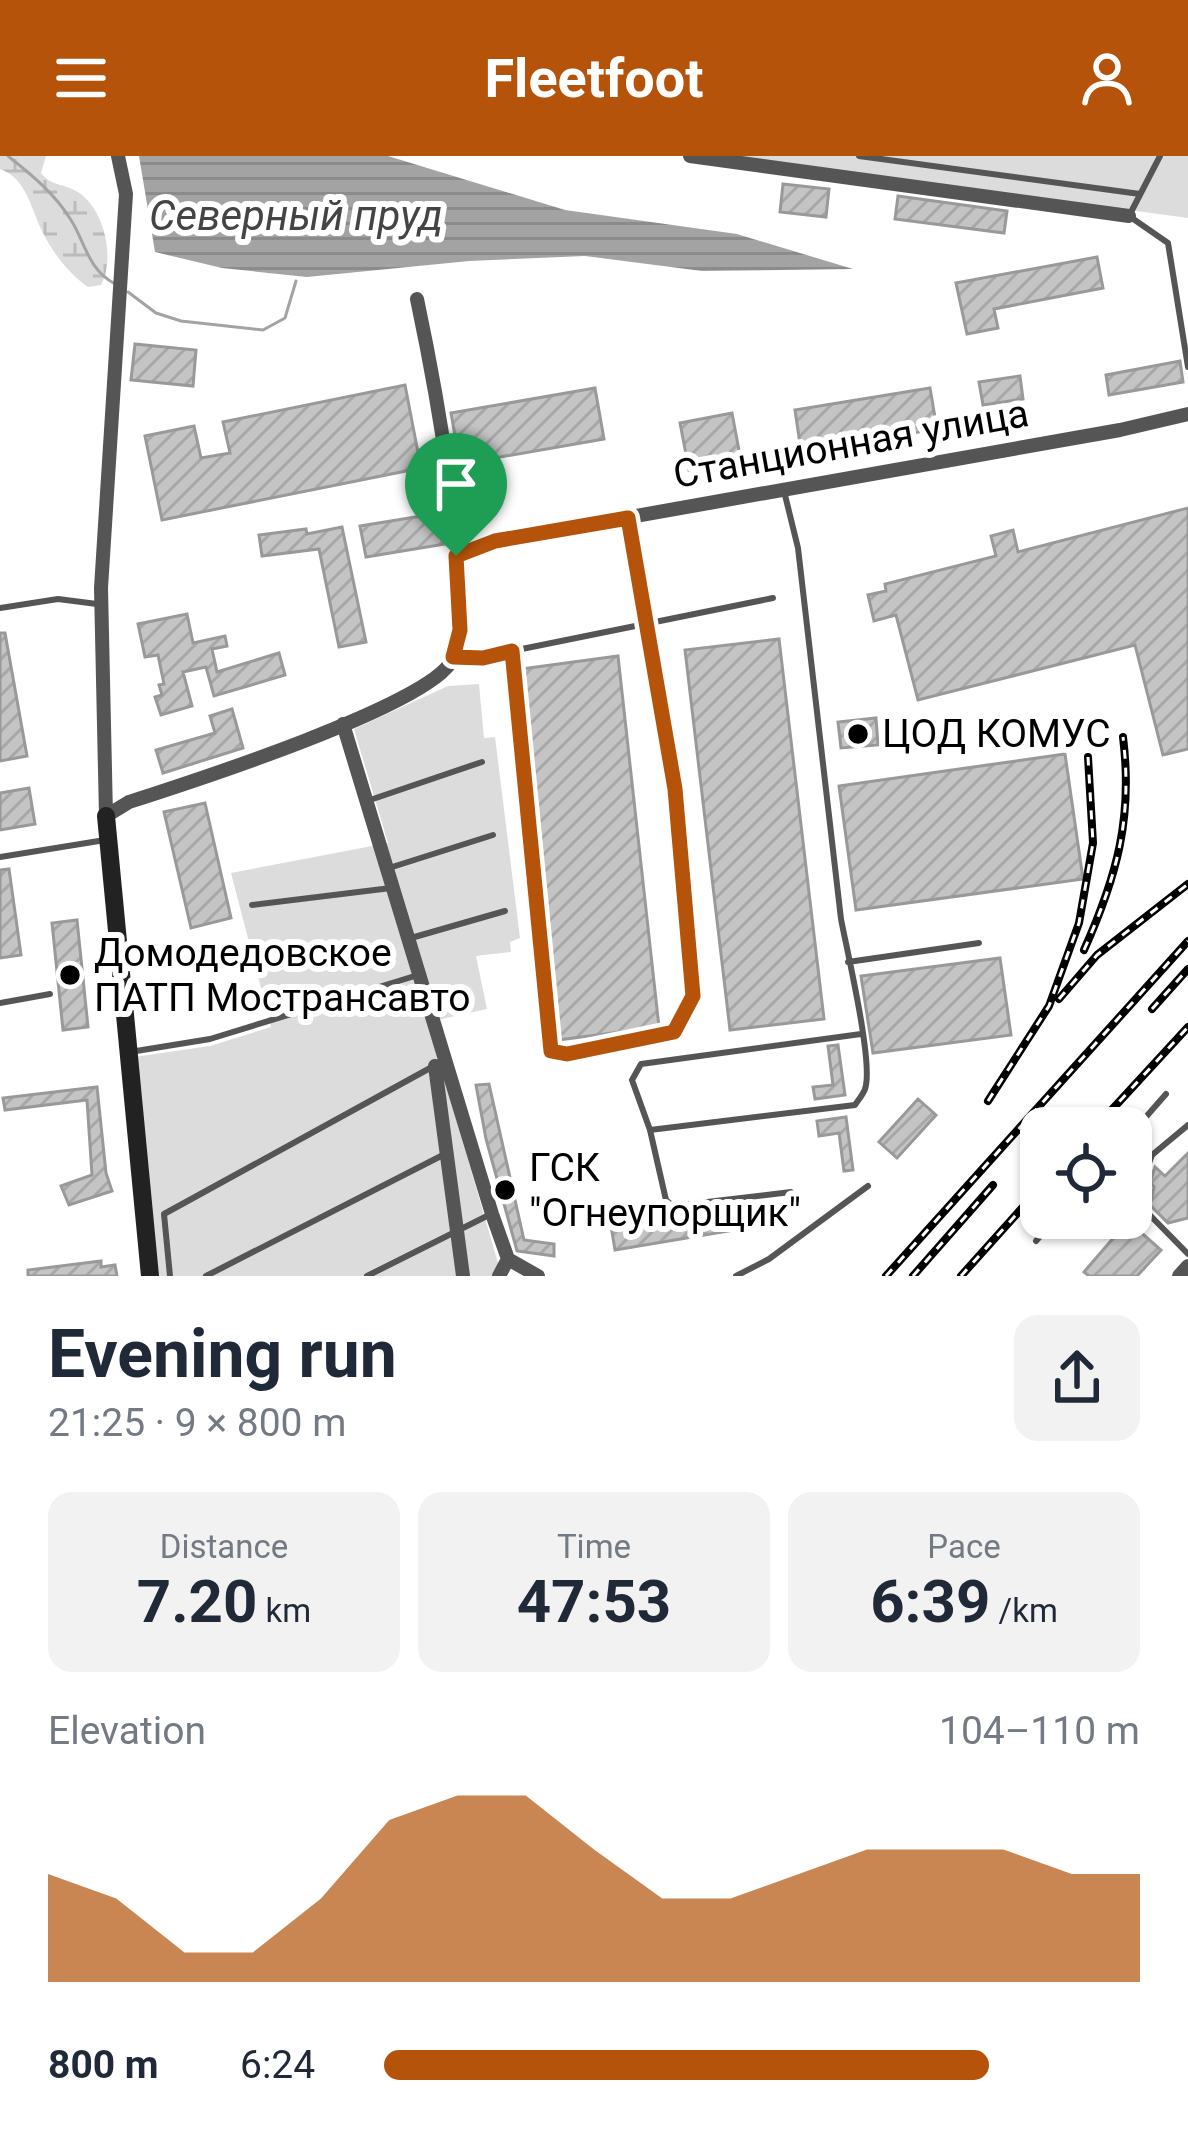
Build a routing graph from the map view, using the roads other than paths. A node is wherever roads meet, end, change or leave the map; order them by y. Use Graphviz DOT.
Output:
graph roads {
  1 [pos="118,156"];
  2 [pos="690,156"];
  3 [pos="859,156"];
  4 [pos="1160,156"];
  5 [pos="1141,194"];
  6 [pos="1129,216"];
  7 [pos="417,299"];
  8 [pos="1188,367"];
  9 [pos="1188,414"];
  10 [pos="783,490"];
  11 [pos="628,518"];
  12 [pos="456,556"];
  13 [pos="773,598"];
  14 [pos="101,604"];
  15 [pos="0,608"];
  16 [pos="647,626"];
  17 [pos="512,651"];
  18 [pos="453,657"];
  19 [pos="344,724"];
  20 [pos="482,762"];
  21 [pos="367,801"];
  22 [pos="106,816"];
  23 [pos="493,835"];
  24 [pos="108,839"];
  25 [pos="0,857"];
  26 [pos="389,868"];
  27 [pos="395,887"];
  28 [pos="252,904"];
  29 [pos="505,911"];
  30 [pos="410,938"];
  31 [pos="979,943"];
  32 [pos="848,962"];
  33 [pos="422,974"];
  34 [pos="50,994"];
  35 [pos="0,1003"];
  36 [pos="861,1034"];
  37 [pos="129,1052"];
  38 [pos="435,1066"];
  39 [pos="1166,1094"];
  40 [pos="1152,1110"];
  41 [pos="1188,1125"];
  42 [pos="650,1130"];
  43 [pos="446,1154"];
  44 [pos="1152,1155"];
  45 [pos="868,1186"];
  46 [pos="791,1192"];
  47 [pos="492,1214"];
  48 [pos="1152,1217"];
  49 [pos="459,1230"];
  50 [pos="1188,1254"];
  51 [pos="508,1259"];
  52 [pos="1188,1266"];
  53 [pos="150,1276"];
  54 [pos="170,1276"];
  55 [pos="206,1276"];
  56 [pos="367,1276"];
  57 [pos="463,1276"];
  58 [pos="499,1276"];
  59 [pos="538,1276"];
  60 [pos="736,1276"];
  61 [pos="1179,1276"];
  1 -- 14 [label="street"];
  2 -- 6 [label="street"];
  3 -- 5 [label="lane"];
  4 -- 5 [label="lane"];
  5 -- 6 [label="lane"];
  6 -- 8 [label="lane"];
  7 -- 12 [label="street"];
  9 -- 10 [label="street, Станционная улица"];
  10 -- 11 [label="street, Станционная улица"];
  10 -- 32 [label="lane"];
  11 -- 12 [label="street, Станционная улица"];
  11 -- 16 [label="lane"];
  12 -- 18 [label="street"];
  13 -- 16 [label="lane"];
  14 -- 15 [label="lane"];
  14 -- 22 [label="street"];
  16 -- 17 [label="lane"];
  16 -- 17 [label="lane"];
  17 -- 18 [label="lane"];
  18 -- 19 [label="street"];
  19 -- 21 [label="street"];
  19 -- 22 [label="street"];
  20 -- 21 [label="lane"];
  21 -- 26 [label="street"];
  22 -- 24 [label="street"];
  23 -- 26 [label="lane"];
  24 -- 25 [label="lane"];
  24 -- 37 [label="street"];
  26 -- 27 [label="street"];
  27 -- 28 [label="lane"];
  27 -- 30 [label="street"];
  29 -- 30 [label="lane"];
  30 -- 33 [label="street"];
  31 -- 32 [label="lane"];
  32 -- 36 [label="lane"];
  33 -- 37 [label="lane"];
  33 -- 47 [label="street"];
  34 -- 35 [label="lane"];
  36 -- 42 [label="lane"];
  36 -- 42 [label="lane"];
  37 -- 53 [label="street"];
  38 -- 43 [label="street"];
  38 -- 54 [label="lane"];
  39 -- 40 [label="lane"];
  41 -- 44 [label="lane"];
  42 -- 46 [label="lane"];
  43 -- 49 [label="street"];
  43 -- 55 [label="lane"];
  45 -- 60 [label="lane"];
  47 -- 49 [label="lane"];
  47 -- 51 [label="street"];
  48 -- 50 [label="lane"];
  49 -- 56 [label="lane"];
  49 -- 57 [label="street"];
  51 -- 58 [label="street"];
  51 -- 59 [label="street"];
  52 -- 61 [label="street"];
}
